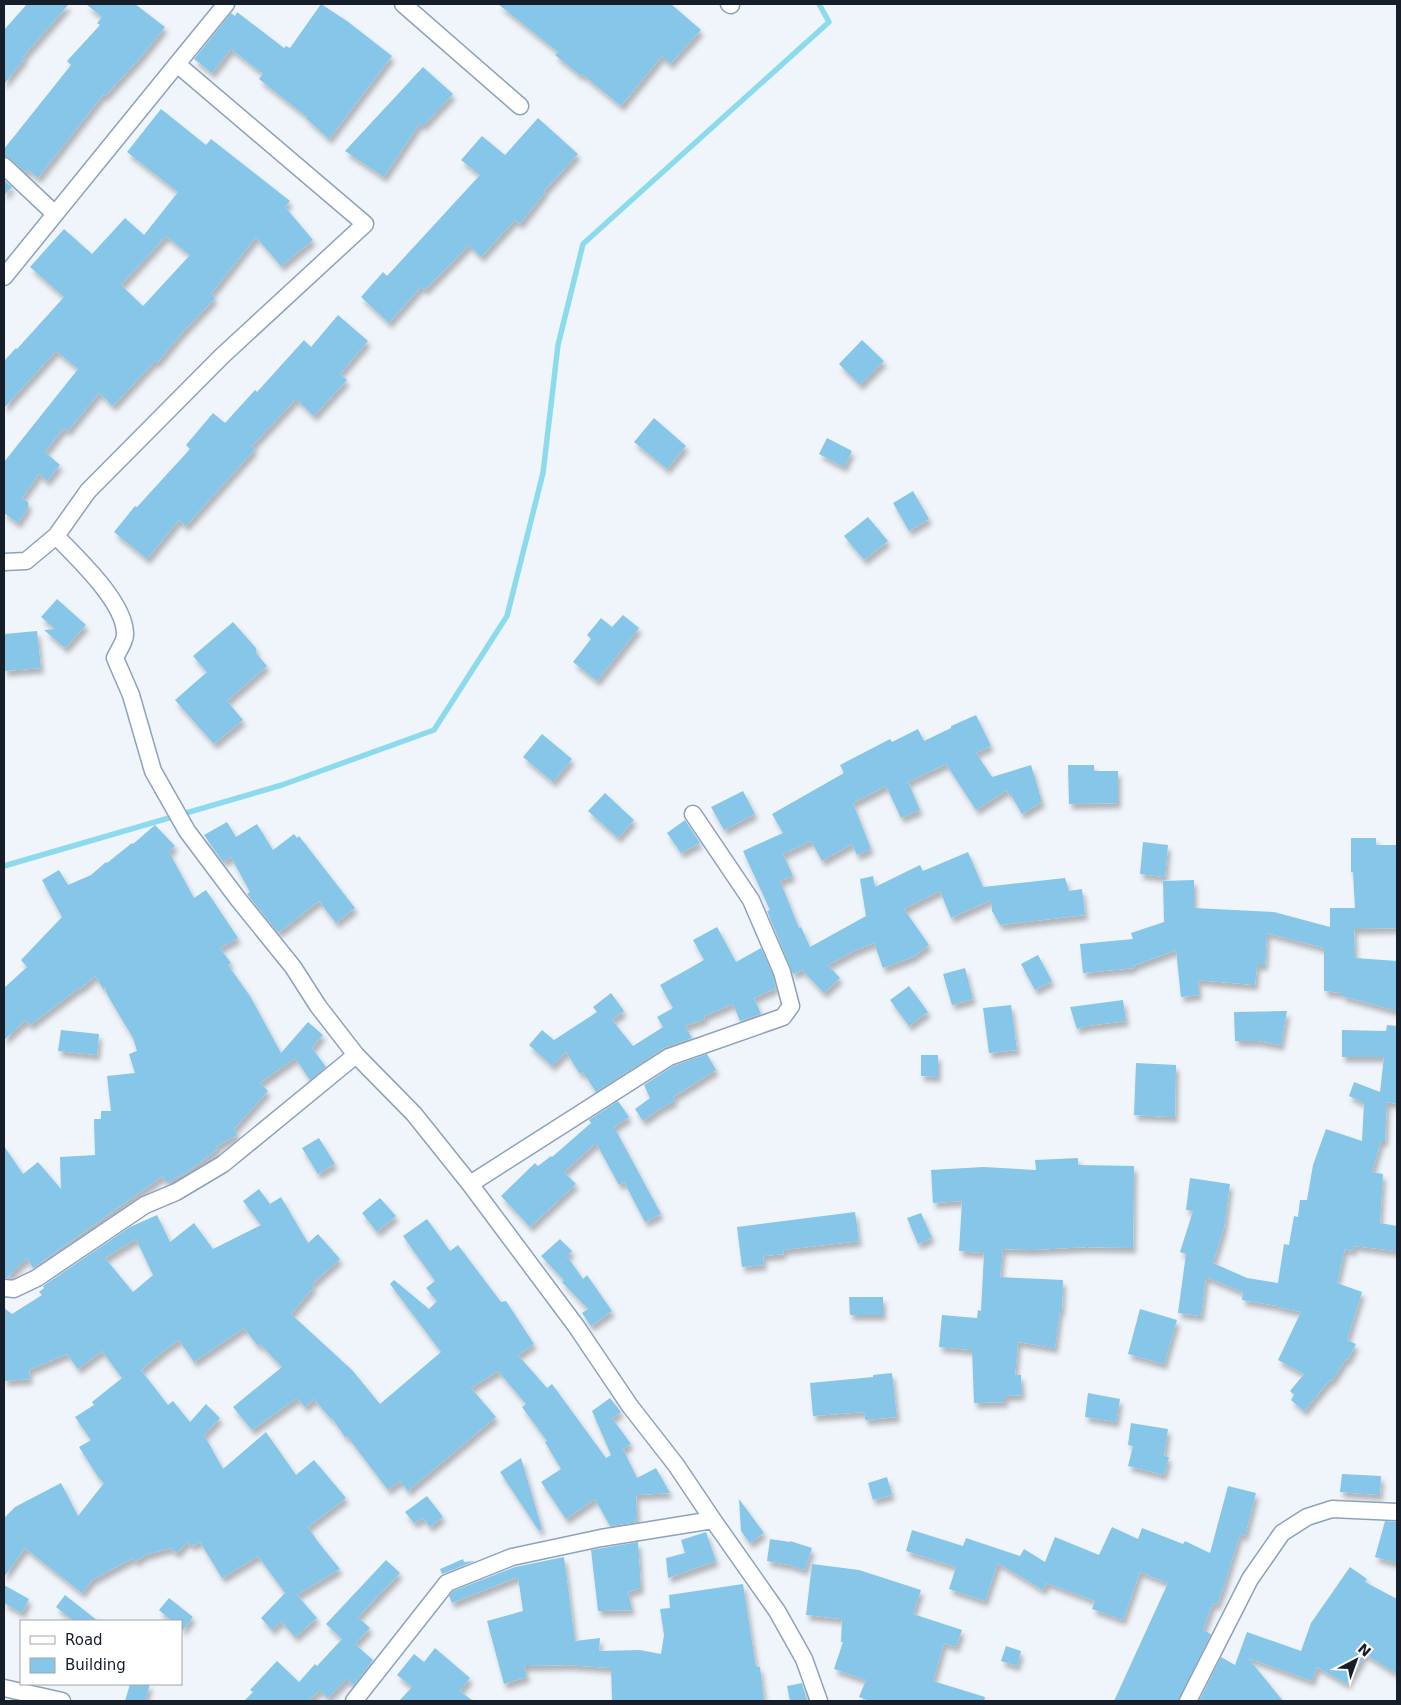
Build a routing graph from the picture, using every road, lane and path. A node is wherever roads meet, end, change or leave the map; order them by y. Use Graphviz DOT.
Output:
graph roads {
  1 [pos="226,4"];
  2 [pos="403,4"];
  3 [pos="177,64"];
  4 [pos="520,106"];
  5 [pos="4,166"];
  6 [pos="55,214"];
  7 [pos="4,277"];
  8 [pos="56,536"];
  9 [pos="4,562"];
  10 [pos="693,814"];
  11 [pos="356,1055"];
  12 [pos="470,1184"];
  13 [pos="4,1288"];
  14 [pos="1397,1512"];
  15 [pos="713,1520"];
  16 [pos="4,1688"];
  17 [pos="62,1701"];
  18 [pos="354,1701"];
  19 [pos="818,1701"];
  20 [pos="1188,1701"];
  1 -- 3 [label="street"];
  2 -- 4 [label="street"];
  3 -- 6 [label="street"];
  3 -- 8 [label="street"];
  5 -- 6 [label="street"];
  6 -- 7 [label="street"];
  8 -- 9 [label="street"];
  8 -- 11 [label="street"];
  10 -- 12 [label="street"];
  11 -- 12 [label="street"];
  11 -- 13 [label="street"];
  12 -- 15 [label="street"];
  14 -- 20 [label="street"];
  15 -- 18 [label="street"];
  15 -- 19 [label="street"];
  16 -- 17 [label="street"];
}
